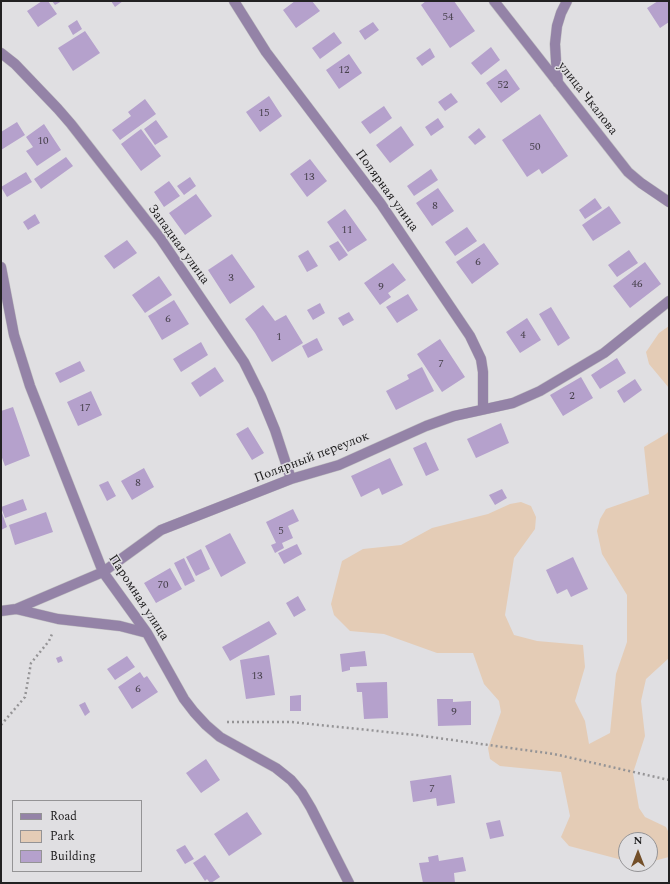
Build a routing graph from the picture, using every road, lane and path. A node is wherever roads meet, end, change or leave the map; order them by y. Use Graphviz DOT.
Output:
graph roads {
  1 [pos="234,1"];
  2 [pos="494,1"];
  3 [pos="567,1"];
  4 [pos="1,52"];
  5 [pos="558,83"];
  6 [pos="669,202"];
  7 [pos="1,267"];
  8 [pos="669,301"];
  9 [pos="482,409"];
  10 [pos="292,479"];
  11 [pos="103,572"];
  12 [pos="16,609"];
  13 [pos="1,611"];
  14 [pos="58,619"];
  15 [pos="147,633"];
  16 [pos="202,722"];
  17 [pos="1,725"];
  18 [pos="669,780"];
  19 [pos="348,883"];
  1 -- 9 [label="street, Полярная улица"];
  2 -- 5 [label="street, улица Чкалова"];
  3 -- 5 [label="street"];
  4 -- 10 [label="street, Западная улица"];
  5 -- 6 [label="street, улица Чкалова"];
  7 -- 11 [label="street, Паромная улица"];
  8 -- 9 [label="street, Полярный переулок"];
  9 -- 10 [label="street, Полярный переулок"];
  10 -- 11 [label="street, Полярный переулок"];
  11 -- 12 [label="street, Полярный переулок"];
  11 -- 15 [label="street, Паромная улица"];
  12 -- 13 [label="street, Полярный переулок"];
  12 -- 14 [label="street"];
  14 -- 15 [label="street"];
  14 -- 17 [label="path"];
  15 -- 16 [label="street, Паромная улица"];
  16 -- 18 [label="path"];
  16 -- 19 [label="street, Паромная улица"];
}
